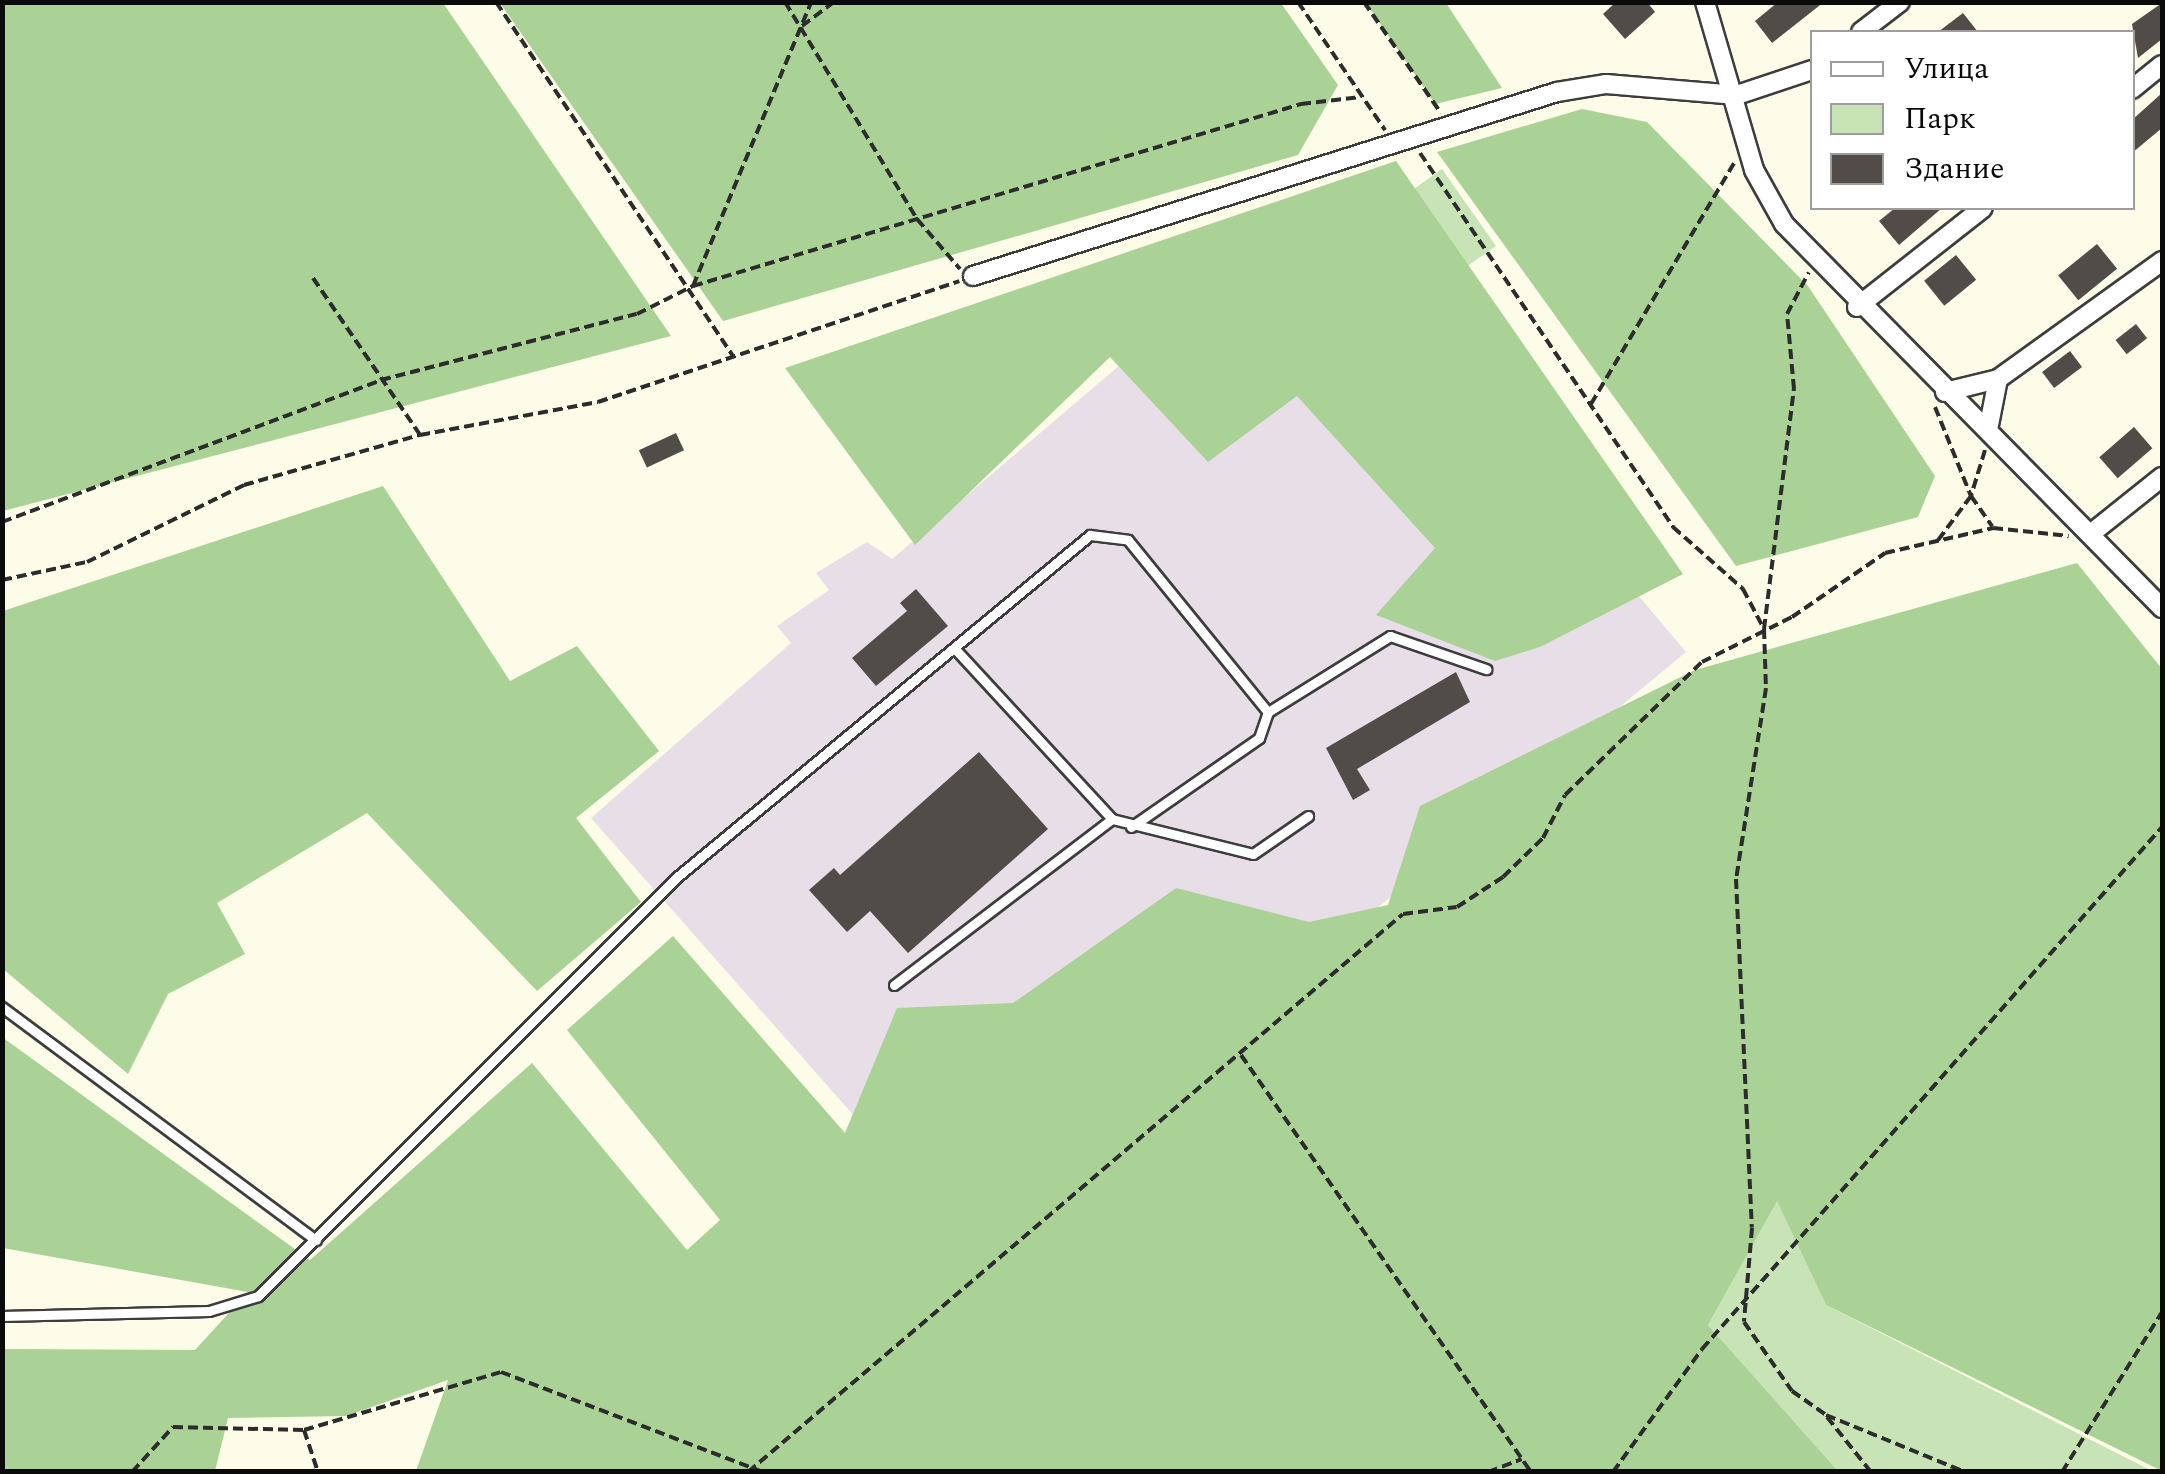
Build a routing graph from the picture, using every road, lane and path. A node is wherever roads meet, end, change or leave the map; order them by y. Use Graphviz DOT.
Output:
graph roads {
  1 [pos="496,2"];
  2 [pos="786,2"];
  3 [pos="811,2"];
  4 [pos="834,2"];
  5 [pos="1298,2"];
  6 [pos="1364,2"];
  7 [pos="1705,2"];
  8 [pos="1900,2"];
  9 [pos="802,26"];
  10 [pos="1864,30"];
  11 [pos="2162,65"];
  12 [pos="1810,71"];
  13 [pos="2135,87"];
  14 [pos="1737,95"];
  15 [pos="1362,97"];
  16 [pos="1451,128"];
  17 [pos="1746,142"];
  18 [pos="1404,144"];
  19 [pos="1980,210"];
  20 [pos="917,219"];
  21 [pos="1816,261"];
  22 [pos="2162,261"];
  23 [pos="973,276"];
  24 [pos="312,278"];
  25 [pos="693,286"];
  26 [pos="1857,308"];
  27 [pos="734,358"];
  28 [pos="1920,370"];
  29 [pos="1998,379"];
  30 [pos="381,380"];
  31 [pos="1945,392"];
  32 [pos="1591,404"];
  33 [pos="1989,425"];
  34 [pos="420,434"];
  35 [pos="2162,477"];
  36 [pos="1971,496"];
  37 [pos="2,522"];
  38 [pos="1994,528"];
  39 [pos="2094,532"];
  40 [pos="1936,542"];
  41 [pos="2,580"];
  42 [pos="2162,608"];
  43 [pos="1764,629"];
  44 [pos="954,649"];
  45 [pos="1486,670"];
  46 [pos="1268,712"];
  47 [pos="1308,816"];
  48 [pos="1112,819"];
  49 [pos="1131,827"];
  50 [pos="2162,827"];
  51 [pos="894,985"];
  52 [pos="2,1008"];
  53 [pos="1241,1055"];
  54 [pos="316,1240"];
  55 [pos="1747,1307"];
  56 [pos="2162,1312"];
  57 [pos="2,1316"];
  58 [pos="1826,1416"];
  59 [pos="304,1430"];
  60 [pos="1522,1459"];
  61 [pos="750,1470"];
  62 [pos="132,1472"];
  63 [pos="318,1472"];
  64 [pos="763,1472"];
  65 [pos="1488,1472"];
  66 [pos="1532,1472"];
  67 [pos="1612,1472"];
  68 [pos="1872,1472"];
  69 [pos="1965,1472"];
  70 [pos="2062,1472"];
  1 -- 25 [label="path"];
  2 -- 9 [label="path"];
  3 -- 9 [label="path"];
  4 -- 9 [label="path"];
  5 -- 15 [label="path"];
  6 -- 16 [label="path"];
  7 -- 14 [label="street"];
  8 -- 10 [label="street"];
  9 -- 20 [label="path"];
  9 -- 25 [label="path"];
  11 -- 13 [label="street"];
  12 -- 14 [label="street"];
  14 -- 16 [label="street"];
  14 -- 17 [label="street"];
  15 -- 18 [label="path"];
  15 -- 20 [label="path"];
  16 -- 18 [label="street"];
  17 -- 21 [label="street"];
  17 -- 32 [label="path"];
  18 -- 23 [label="street"];
  18 -- 32 [label="path"];
  19 -- 26 [label="street"];
  20 -- 23 [label="path"];
  20 -- 25 [label="path"];
  21 -- 26 [label="street"];
  21 -- 43 [label="path"];
  22 -- 29 [label="street"];
  23 -- 27 [label="path"];
  24 -- 30 [label="path"];
  25 -- 27 [label="path"];
  25 -- 30 [label="path"];
  26 -- 28 [label="street"];
  27 -- 34 [label="path"];
  28 -- 31 [label="street"];
  28 -- 36 [label="path"];
  29 -- 31 [label="street"];
  29 -- 33 [label="street"];
  30 -- 34 [label="path"];
  30 -- 37 [label="path"];
  31 -- 33 [label="street"];
  32 -- 43 [label="path"];
  33 -- 36 [label="path"];
  33 -- 39 [label="street"];
  34 -- 41 [label="path"];
  35 -- 39 [label="street"];
  36 -- 38 [label="path"];
  36 -- 40 [label="path"];
  38 -- 39 [label="path"];
  38 -- 40 [label="path"];
  39 -- 42 [label="street"];
  40 -- 43 [label="path"];
  43 -- 53 [label="path"];
  43 -- 55 [label="path"];
  44 -- 46 [label="lane"];
  44 -- 48 [label="lane"];
  44 -- 54 [label="lane"];
  45 -- 46 [label="lane"];
  46 -- 49 [label="lane"];
  47 -- 49 [label="lane"];
  48 -- 49 [label="lane"];
  48 -- 51 [label="lane"];
  50 -- 55 [label="path"];
  52 -- 54 [label="lane"];
  53 -- 60 [label="path"];
  53 -- 61 [label="path"];
  54 -- 57 [label="lane"];
  55 -- 58 [label="path"];
  55 -- 67 [label="path"];
  56 -- 70 [label="path"];
  58 -- 68 [label="path"];
  58 -- 69 [label="path"];
  59 -- 61 [label="path"];
  59 -- 62 [label="path"];
  59 -- 63 [label="path"];
  60 -- 65 [label="path"];
  60 -- 66 [label="path"];
  61 -- 64 [label="path"];
}
